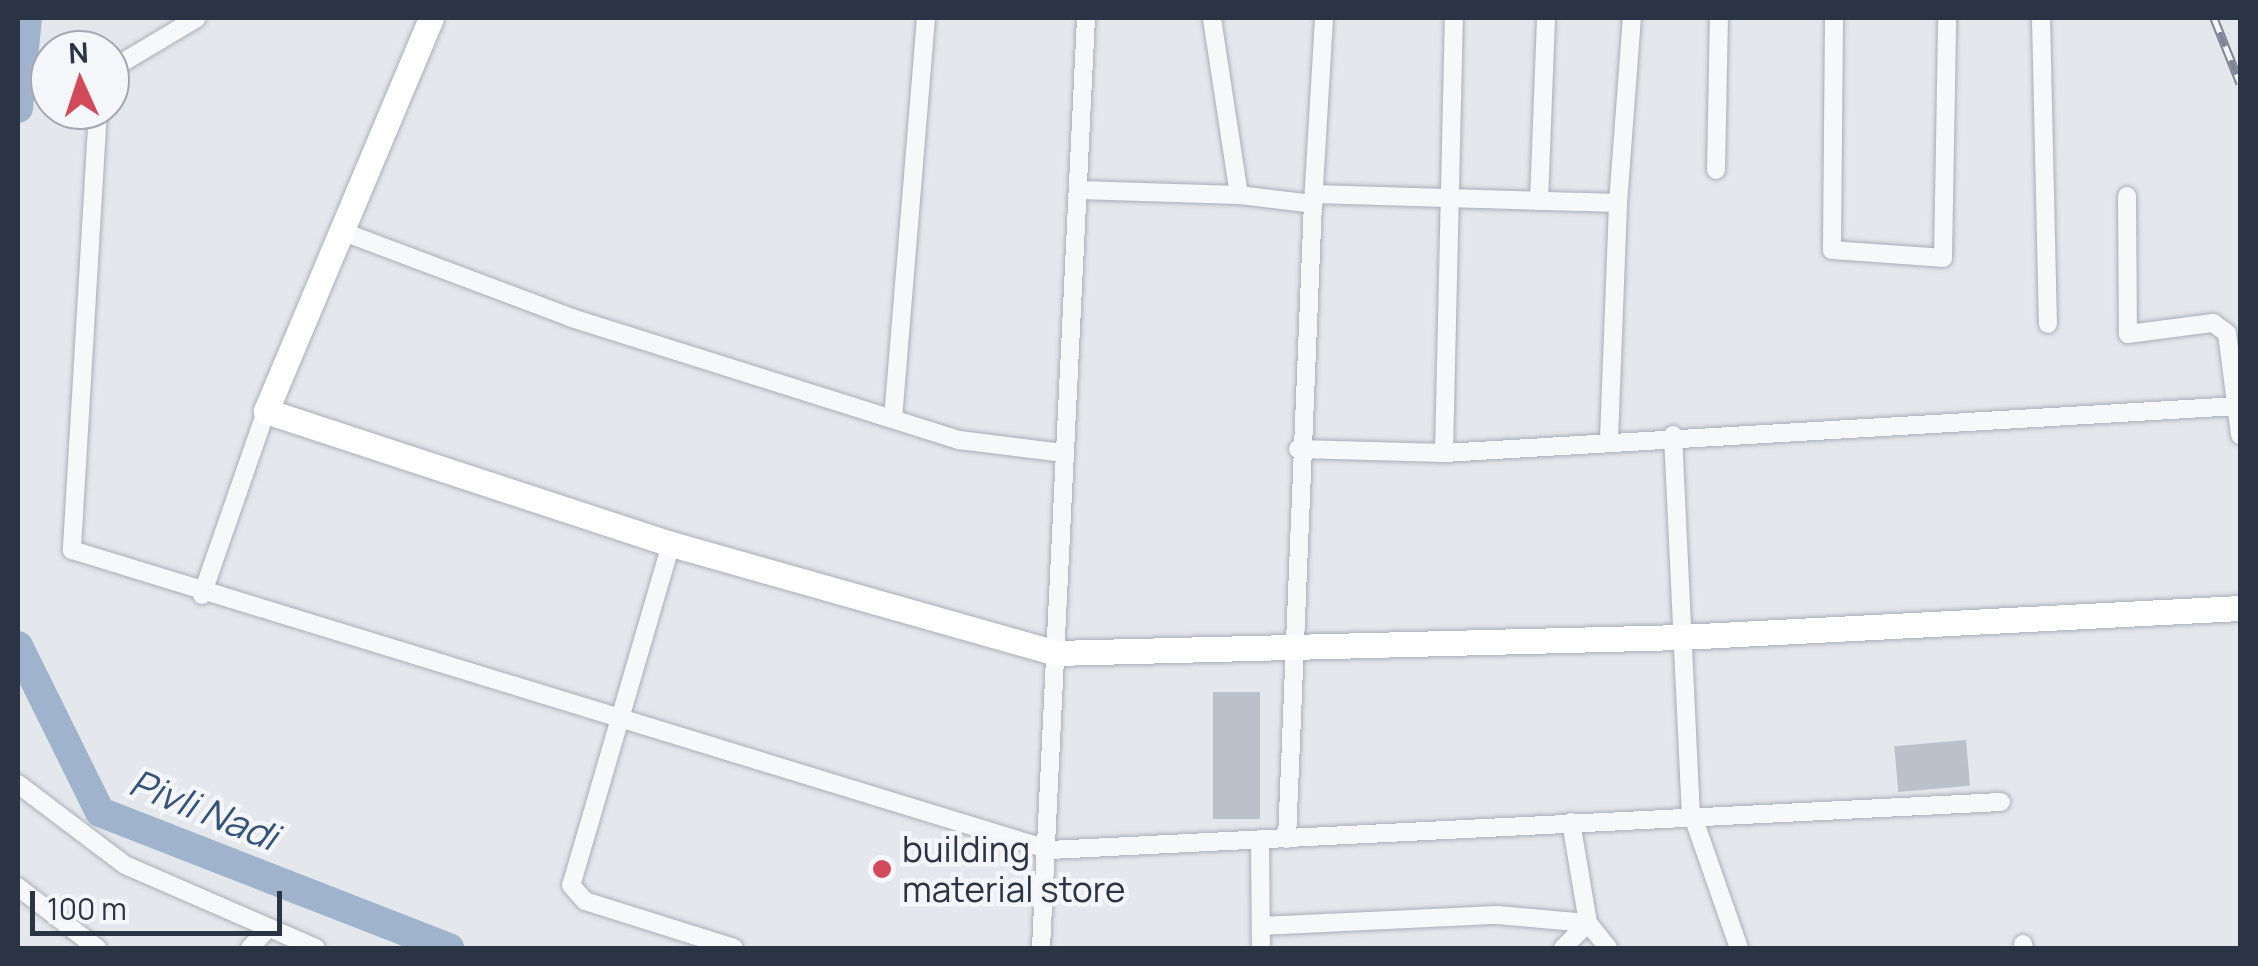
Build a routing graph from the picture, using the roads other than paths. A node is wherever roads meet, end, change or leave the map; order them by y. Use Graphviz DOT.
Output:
graph roads {
  1 [pos="198,18"];
  2 [pos="431,18"];
  3 [pos="926,18"];
  4 [pos="1086,18"];
  5 [pos="1212,18"];
  6 [pos="1324,18"];
  7 [pos="1454,18"];
  8 [pos="1546,18"];
  9 [pos="1632,18"];
  10 [pos="1719,18"];
  11 [pos="1834,18"];
  12 [pos="1947,18"];
  13 [pos="2041,18"];
  14 [pos="130,58"];
  15 [pos="97,130"];
  16 [pos="1716,170"];
  17 [pos="1078,190"];
  18 [pos="1238,195"];
  19 [pos="2127,196"];
  20 [pos="1313,199"];
  21 [pos="1448,200"];
  22 [pos="1540,202"];
  23 [pos="1618,202"];
  24 [pos="340,231"];
  25 [pos="2048,324"];
  26 [pos="2237,406"];
  27 [pos="266,411"];
  28 [pos="893,419"];
  29 [pos="1673,435"];
  30 [pos="2240,435"];
  31 [pos="1609,438"];
  32 [pos="1298,449"];
  33 [pos="1064,453"];
  34 [pos="1444,453"];
  35 [pos="670,544"];
  36 [pos="202,595"];
  37 [pos="2240,608"];
  38 [pos="1681,637"];
  39 [pos="1289,651"];
  40 [pos="1055,653"];
  41 [pos="615,717"];
  42 [pos="18,784"];
  43 [pos="2001,802"];
  44 [pos="1691,811"];
  45 [pos="1571,822"];
  46 [pos="1287,838"];
  47 [pos="1260,840"];
  48 [pos="1050,850"];
  49 [pos="18,887"];
  50 [pos="1588,923"];
  51 [pos="1261,926"];
  52 [pos="268,928"];
  53 [pos="96,948"];
  54 [pos="250,948"];
  55 [pos="316,948"];
  56 [pos="734,948"];
  57 [pos="1041,948"];
  58 [pos="1261,948"];
  59 [pos="1563,948"];
  60 [pos="1608,948"];
  61 [pos="1739,948"];
  1 -- 14 [label="street"];
  2 -- 24 [label="street"];
  3 -- 28 [label="street"];
  4 -- 17 [label="street"];
  5 -- 18 [label="street"];
  6 -- 20 [label="street"];
  7 -- 21 [label="street"];
  8 -- 22 [label="street"];
  9 -- 23 [label="street"];
  10 -- 16 [label="street"];
  11 -- 12 [label="street"];
  13 -- 25 [label="street"];
  15 -- 36 [label="street"];
  17 -- 18 [label="street"];
  17 -- 33 [label="street"];
  18 -- 20 [label="street"];
  19 -- 26 [label="street"];
  20 -- 21 [label="street"];
  20 -- 32 [label="street"];
  21 -- 22 [label="street"];
  21 -- 34 [label="street"];
  22 -- 23 [label="street"];
  23 -- 31 [label="street"];
  24 -- 27 [label="street"];
  24 -- 28 [label="street"];
  26 -- 29 [label="street"];
  26 -- 30 [label="street"];
  27 -- 35 [label="street"];
  27 -- 36 [label="street"];
  28 -- 33 [label="street"];
  29 -- 31 [label="street"];
  29 -- 38 [label="street"];
  31 -- 34 [label="street"];
  32 -- 34 [label="street"];
  32 -- 39 [label="street"];
  33 -- 40 [label="street"];
  35 -- 40 [label="street"];
  35 -- 41 [label="street"];
  36 -- 41 [label="street"];
  37 -- 38 [label="street"];
  38 -- 39 [label="street"];
  38 -- 44 [label="street"];
  39 -- 40 [label="street"];
  39 -- 46 [label="street"];
  40 -- 48 [label="street"];
  41 -- 48 [label="street"];
  41 -- 56 [label="street"];
  42 -- 52 [label="street"];
  43 -- 44 [label="street"];
  44 -- 45 [label="street"];
  44 -- 61 [label="street"];
  45 -- 46 [label="street"];
  45 -- 50 [label="street"];
  46 -- 47 [label="street"];
  47 -- 48 [label="street"];
  47 -- 51 [label="street"];
  48 -- 57 [label="street"];
  49 -- 53 [label="street"];
  50 -- 51 [label="street"];
  50 -- 59 [label="street"];
  50 -- 60 [label="street"];
  51 -- 58 [label="street"];
  52 -- 54 [label="street"];
  52 -- 55 [label="street"];
}
